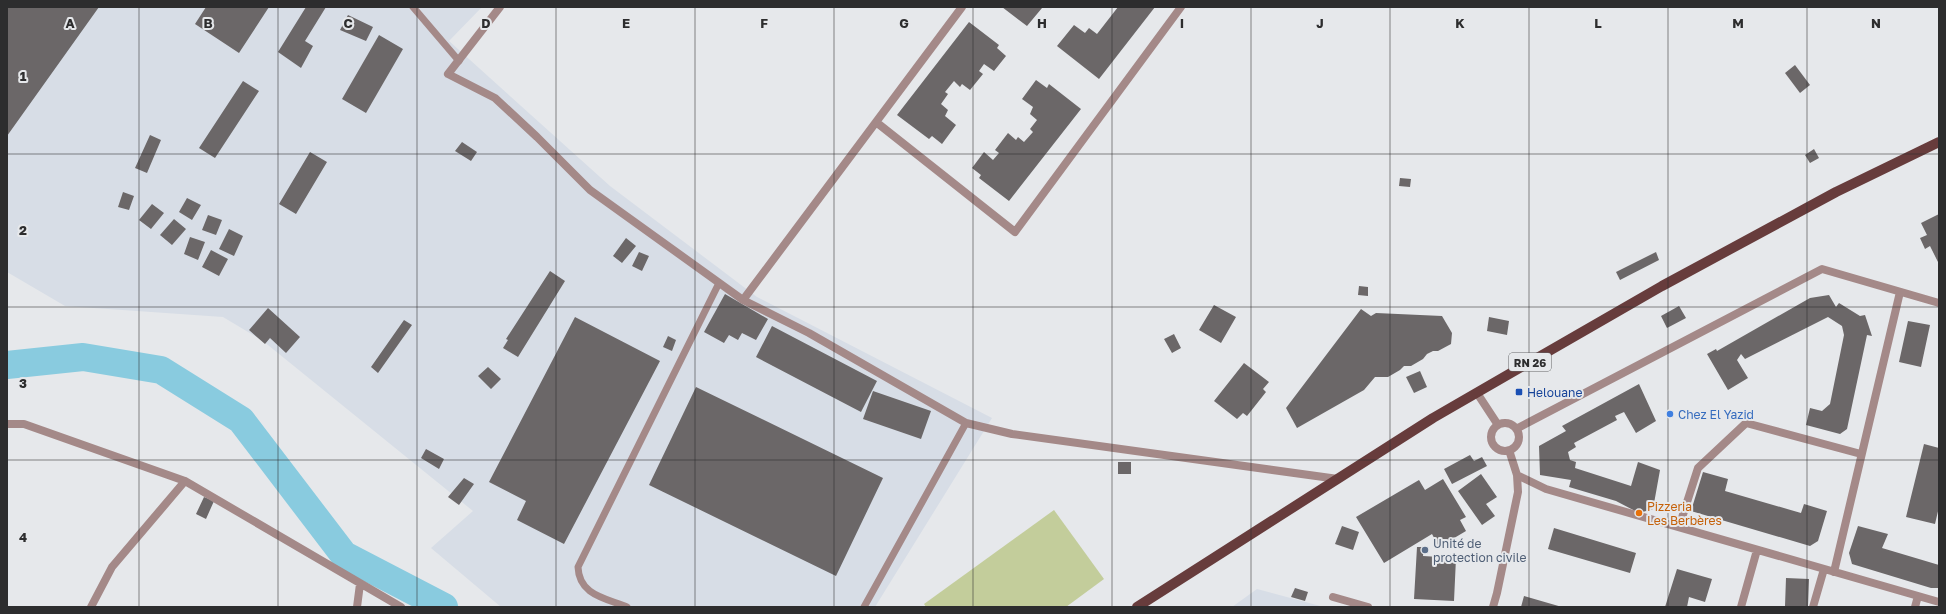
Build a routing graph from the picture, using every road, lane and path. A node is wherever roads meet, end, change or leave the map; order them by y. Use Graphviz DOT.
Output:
graph roads {
  1 [pos="413,7"];
  2 [pos="500,7"];
  3 [pos="962,7"];
  4 [pos="1182,7"];
  5 [pos="459,61"];
  6 [pos="876,122"];
  7 [pos="1939,142"];
  8 [pos="719,283"];
  9 [pos="1900,292"];
  10 [pos="743,300"];
  11 [pos="1939,303"];
  12 [pos="1477,392"];
  13 [pos="966,423"];
  14 [pos="7,424"];
  15 [pos="1498,425"];
  16 [pos="1516,429"];
  17 [pos="1509,450"];
  18 [pos="1862,454"];
  19 [pos="1517,475"];
  20 [pos="1338,479"];
  21 [pos="185,481"];
  22 [pos="1678,527"];
  23 [pos="1757,550"];
  24 [pos="1824,569"];
  25 [pos="1834,572"];
  26 [pos="360,584"];
  27 [pos="1918,596"];
  28 [pos="1333,597"];
  29 [pos="1939,602"];
  30 [pos="91,607"];
  31 [pos="357,607"];
  32 [pos="401,607"];
  33 [pos="627,607"];
  34 [pos="864,607"];
  35 [pos="1136,607"];
  36 [pos="1368,607"];
  37 [pos="1493,607"];
  38 [pos="1741,607"];
  39 [pos="1813,607"];
  40 [pos="1915,607"];
  1 -- 5 [label="lane"];
  2 -- 5 [label="street"];
  3 -- 6 [label="street"];
  4 -- 6 [label="street"];
  5 -- 8 [label="street"];
  6 -- 10 [label="street"];
  7 -- 12 [label="main road, RN 26"];
  8 -- 10 [label="street"];
  8 -- 33 [label="lane"];
  9 -- 11 [label="street"];
  9 -- 16 [label="street"];
  9 -- 18 [label="street"];
  10 -- 13 [label="street"];
  12 -- 15 [label="street"];
  12 -- 20 [label="main road, RN 26"];
  13 -- 20 [label="street"];
  13 -- 34 [label="lane"];
  14 -- 21 [label="street"];
  15 -- 16 [label="street"];
  15 -- 17 [label="street"];
  16 -- 17 [label="street"];
  17 -- 19 [label="street"];
  18 -- 22 [label="street"];
  18 -- 25 [label="street"];
  19 -- 22 [label="street"];
  19 -- 37 [label="street"];
  20 -- 35 [label="main road, RN 26"];
  21 -- 26 [label="street"];
  21 -- 30 [label="street"];
  22 -- 23 [label="street"];
  23 -- 24 [label="street"];
  23 -- 38 [label="street"];
  24 -- 25 [label="street"];
  24 -- 39 [label="street"];
  25 -- 27 [label="street"];
  26 -- 31 [label="street"];
  26 -- 32 [label="street"];
  27 -- 29 [label="street"];
  27 -- 40 [label="street"];
  28 -- 36 [label="street"];
}
